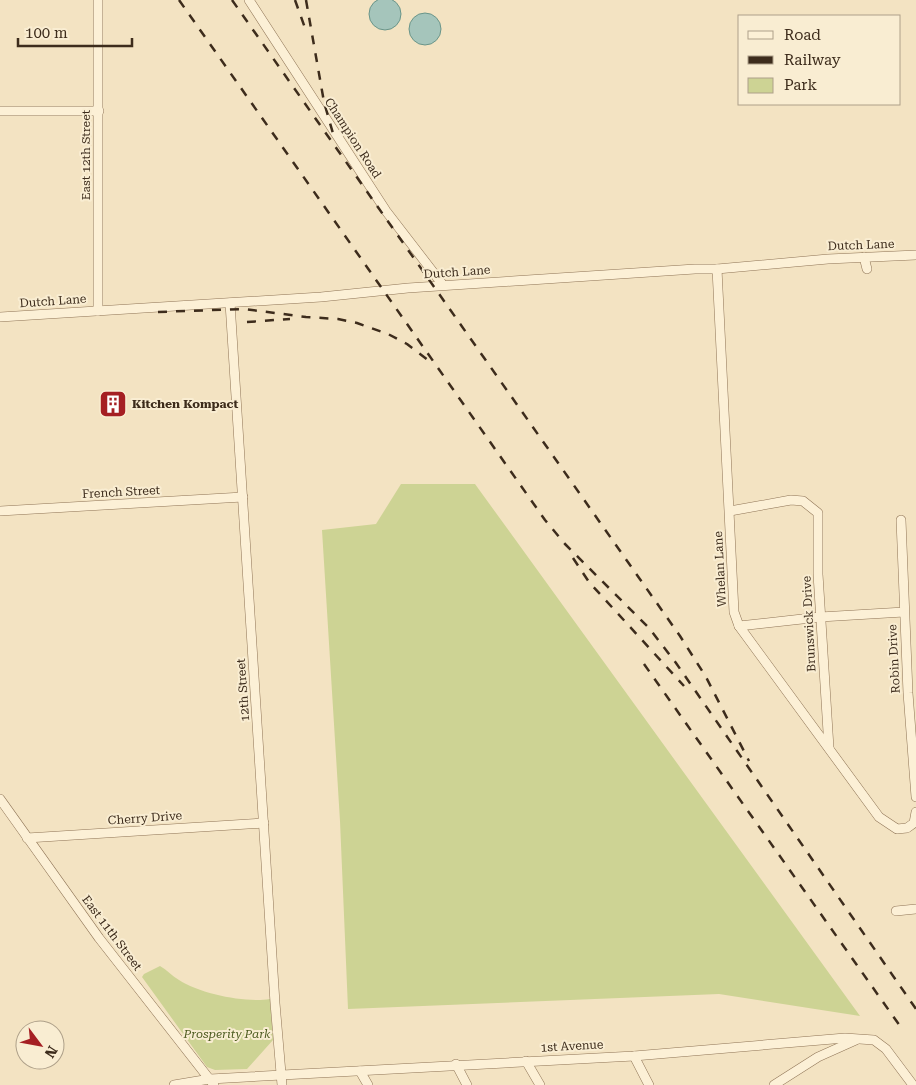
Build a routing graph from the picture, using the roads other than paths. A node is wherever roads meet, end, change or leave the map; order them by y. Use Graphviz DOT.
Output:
graph roads {
  1 [pos="98,0"];
  2 [pos="249,0"];
  3 [pos="0,111"];
  4 [pos="99,111"];
  5 [pos="916,255"];
  6 [pos="864,257"];
  7 [pos="867,269"];
  8 [pos="717,270"];
  9 [pos="443,286"];
  10 [pos="230,303"];
  11 [pos="98,311"];
  12 [pos="0,317"];
  13 [pos="243,497"];
  14 [pos="0,511"];
  15 [pos="730,511"];
  16 [pos="901,520"];
  17 [pos="904,612"];
  18 [pos="820,617"];
  19 [pos="738,626"];
  20 [pos="829,749"];
  21 [pos="916,797"];
  22 [pos="0,799"];
  23 [pos="916,812"];
  24 [pos="264,823"];
  25 [pos="27,838"];
  26 [pos="916,910"];
  27 [pos="896,911"];
  28 [pos="858,1039"];
  29 [pos="634,1056"];
  30 [pos="526,1061"];
  31 [pos="456,1064"];
  32 [pos="360,1070"];
  33 [pos="280,1075"];
  34 [pos="212,1082"];
  35 [pos="174,1085"];
  36 [pos="282,1085"];
  37 [pos="368,1085"];
  38 [pos="467,1085"];
  39 [pos="540,1085"];
  40 [pos="649,1085"];
  41 [pos="774,1085"];
  42 [pos="913,1085"];
  1 -- 4 [label="street, East 12th Street"];
  2 -- 9 [label="street, Champion Road"];
  3 -- 4 [label="street"];
  4 -- 11 [label="street, East 12th Street"];
  5 -- 6 [label="street, Dutch Lane"];
  6 -- 7 [label="street"];
  6 -- 8 [label="street, Dutch Lane"];
  8 -- 9 [label="street, Dutch Lane"];
  8 -- 15 [label="street, Whelan Lane"];
  9 -- 10 [label="street, Dutch Lane"];
  10 -- 11 [label="street, Dutch Lane"];
  10 -- 13 [label="street, 12th Street"];
  11 -- 12 [label="street, Dutch Lane"];
  13 -- 14 [label="street, French Street"];
  13 -- 24 [label="street, 12th Street"];
  15 -- 18 [label="street, Brunswick Drive"];
  15 -- 19 [label="street, Whelan Lane"];
  16 -- 17 [label="street, Robin Drive"];
  17 -- 18 [label="street"];
  17 -- 21 [label="street, Robin Drive"];
  18 -- 19 [label="street"];
  18 -- 20 [label="street, Brunswick Drive"];
  19 -- 20 [label="street, Whelan Lane"];
  20 -- 23 [label="street, Whelan Lane"];
  22 -- 25 [label="street, East 11th Street"];
  24 -- 25 [label="street, Cherry Drive"];
  24 -- 33 [label="street, 12th Street"];
  25 -- 34 [label="street, East 11th Street"];
  26 -- 27 [label="street"];
  28 -- 29 [label="street, 1st Avenue"];
  28 -- 41 [label="street"];
  28 -- 42 [label="street, 1st Avenue"];
  29 -- 30 [label="street, 1st Avenue"];
  29 -- 40 [label="street"];
  30 -- 31 [label="street, 1st Avenue"];
  30 -- 39 [label="street"];
  31 -- 32 [label="street, 1st Avenue"];
  31 -- 38 [label="street"];
  32 -- 33 [label="street, 1st Avenue"];
  32 -- 37 [label="street"];
  33 -- 34 [label="street, 1st Avenue"];
  33 -- 36 [label="street, 12th Street"];
  34 -- 35 [label="street, 1st Avenue"];
}
